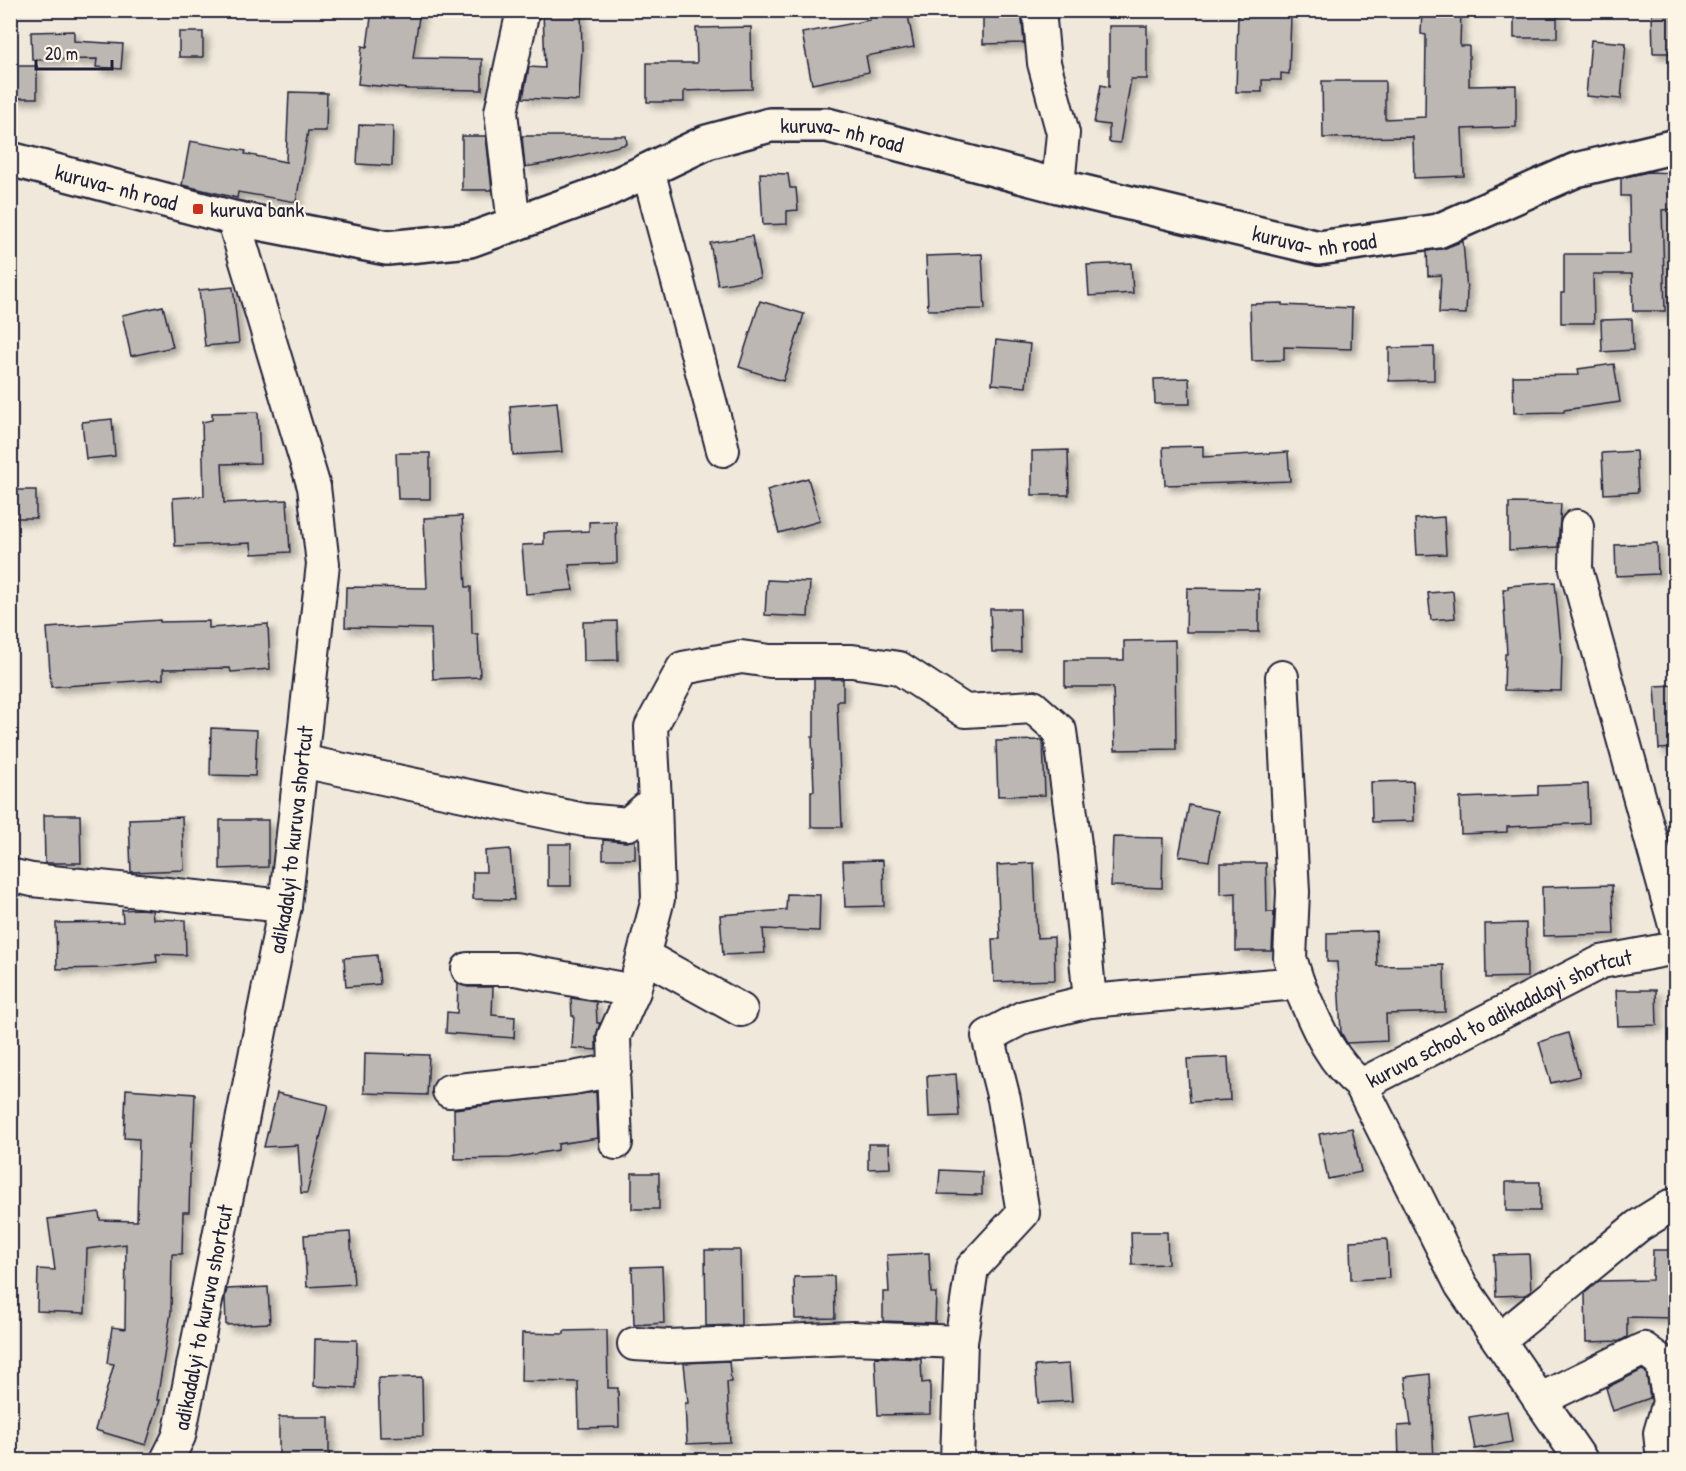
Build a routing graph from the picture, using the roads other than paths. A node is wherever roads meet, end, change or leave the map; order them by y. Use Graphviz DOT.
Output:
graph roads {
  1 [pos="523,10"];
  2 [pos="1039,10"];
  3 [pos="1676,146"];
  4 [pos="10,159"];
  5 [pos="648,170"];
  6 [pos="1058,186"];
  7 [pos="233,218"];
  8 [pos="513,225"];
  9 [pos="723,450"];
  10 [pos="1577,526"];
  11 [pos="1282,677"];
  12 [pos="301,761"];
  13 [pos="655,801"];
  14 [pos="10,875"];
  15 [pos="285,906"];
  16 [pos="1676,929"];
  17 [pos="1676,948"];
  18 [pos="644,956"];
  19 [pos="468,969"];
  20 [pos="1299,983"];
  21 [pos="634,991"];
  22 [pos="1090,1002"];
  23 [pos="741,1010"];
  24 [pos="613,1071"];
  25 [pos="1361,1085"];
  26 [pos="449,1090"];
  27 [pos="616,1143"];
  28 [pos="1676,1205"];
  29 [pos="1499,1340"];
  30 [pos="961,1342"];
  31 [pos="634,1344"];
  32 [pos="1539,1400"];
  33 [pos="167,1461"];
  34 [pos="957,1461"];
  35 [pos="1581,1461"];
  36 [pos="1663,1461"];
  1 -- 8 [label="street"];
  2 -- 6 [label="street"];
  3 -- 6 [label="main road, kuruva- nh road"];
  4 -- 7 [label="main road, kuruva- nh road"];
  5 -- 6 [label="main road, kuruva- nh road"];
  5 -- 8 [label="main road, kuruva- nh road"];
  5 -- 9 [label="street"];
  7 -- 8 [label="main road, kuruva- nh road"];
  7 -- 12 [label="street, adikadalyi to kuruva shortcut"];
  10 -- 16 [label="street"];
  11 -- 20 [label="street"];
  12 -- 13 [label="street"];
  12 -- 15 [label="street, adikadalyi to kuruva shortcut"];
  13 -- 18 [label="street"];
  13 -- 22 [label="street"];
  14 -- 15 [label="street"];
  15 -- 33 [label="street, adikadalyi to kuruva shortcut"];
  17 -- 25 [label="street, kuruva school to adikadalayi shortcut"];
  18 -- 21 [label="street"];
  18 -- 23 [label="street"];
  19 -- 21 [label="street"];
  20 -- 22 [label="street"];
  20 -- 25 [label="street"];
  21 -- 24 [label="street"];
  22 -- 30 [label="street"];
  24 -- 26 [label="street"];
  24 -- 27 [label="street"];
  25 -- 29 [label="street, kuruva school to adikadalayi shortcut"];
  28 -- 29 [label="street"];
  29 -- 32 [label="street, kuruva school to adikadalayi shortcut"];
  30 -- 31 [label="street"];
  30 -- 34 [label="street"];
  32 -- 35 [label="street, kuruva school to adikadalayi shortcut"];
  32 -- 36 [label="street"];
}
